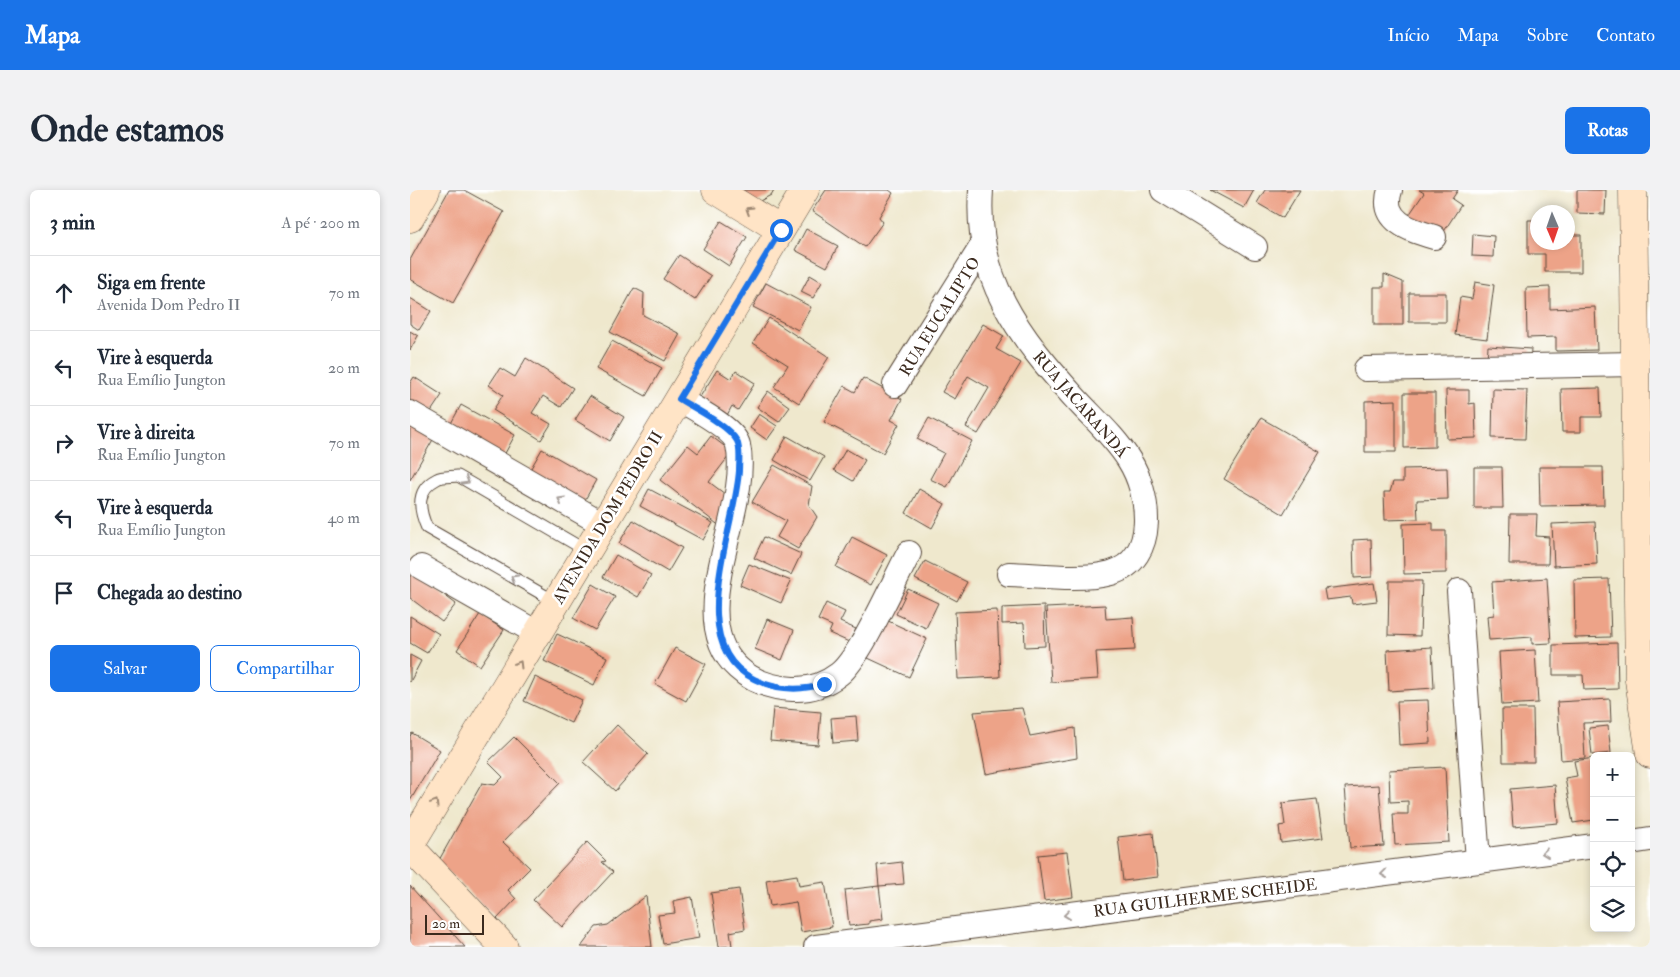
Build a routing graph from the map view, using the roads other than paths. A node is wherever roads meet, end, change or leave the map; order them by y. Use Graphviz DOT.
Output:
graph roads {
  1 [pos="426,190"];
  2 [pos="716,190"];
  3 [pos="804,190"];
  4 [pos="981,190"];
  5 [pos="1163,190"];
  6 [pos="1390,190"];
  7 [pos="1633,190"];
  8 [pos="410,218"];
  9 [pos="781,230"];
  10 [pos="1434,237"];
  11 [pos="982,246"];
  12 [pos="1255,247"];
  13 [pos="1635,364"];
  14 [pos="1366,369"];
  15 [pos="895,385"];
  16 [pos="679,399"];
  17 [pos="410,413"];
  18 [pos="603,524"];
  19 [pos="587,551"];
  20 [pos="909,553"];
  21 [pos="421,567"];
  22 [pos="1009,574"];
  23 [pos="1459,591"];
  24 [pos="556,602"];
  25 [pos="537,633"];
  26 [pos="1650,754"];
  27 [pos="1650,839"];
  28 [pos="1635,841"];
  29 [pos="410,846"];
  30 [pos="1590,847"];
  31 [pos="1478,861"];
  32 [pos="504,947"];
  33 [pos="816,947"];
  1 -- 8 [label="main road"];
  9 -- 2 [label="main road, one-way"];
  3 -- 9 [label="main road, AVENIDA DOM PEDRO II"];
  4 -- 11 [label="street, RUA JACARANDÁ"];
  5 -- 12 [label="street"];
  6 -- 10 [label="street"];
  7 -- 13 [label="main road"];
  9 -- 16 [label="main road, AVENIDA DOM PEDRO II"];
  11 -- 15 [label="street, RUA EUCALIPTO"];
  11 -- 22 [label="street, RUA JACARANDÁ"];
  13 -- 14 [label="street"];
  13 -- 26 [label="main road"];
  16 -- 18 [label="main road, AVENIDA DOM PEDRO II"];
  16 -- 20 [label="street"];
  18 -- 17 [label="street, one-way"];
  18 -- 19 [label="main road, AVENIDA DOM PEDRO II"];
  19 -- 24 [label="main road, AVENIDA DOM PEDRO II"];
  24 -- 19 [label="lane, one-way"];
  21 -- 25 [label="street"];
  23 -- 31 [label="street"];
  24 -- 25 [label="main road, AVENIDA DOM PEDRO II"];
  29 -- 25 [label="main road, AVENIDA DOM PEDRO II, one-way"];
  27 -- 28 [label="street"];
  29 -- 32 [label="main road"];
  30 -- 31 [label="street, RUA GUILHERME SCHEIDE, one-way"];
  31 -- 33 [label="street, RUA GUILHERME SCHEIDE, one-way"];
}
